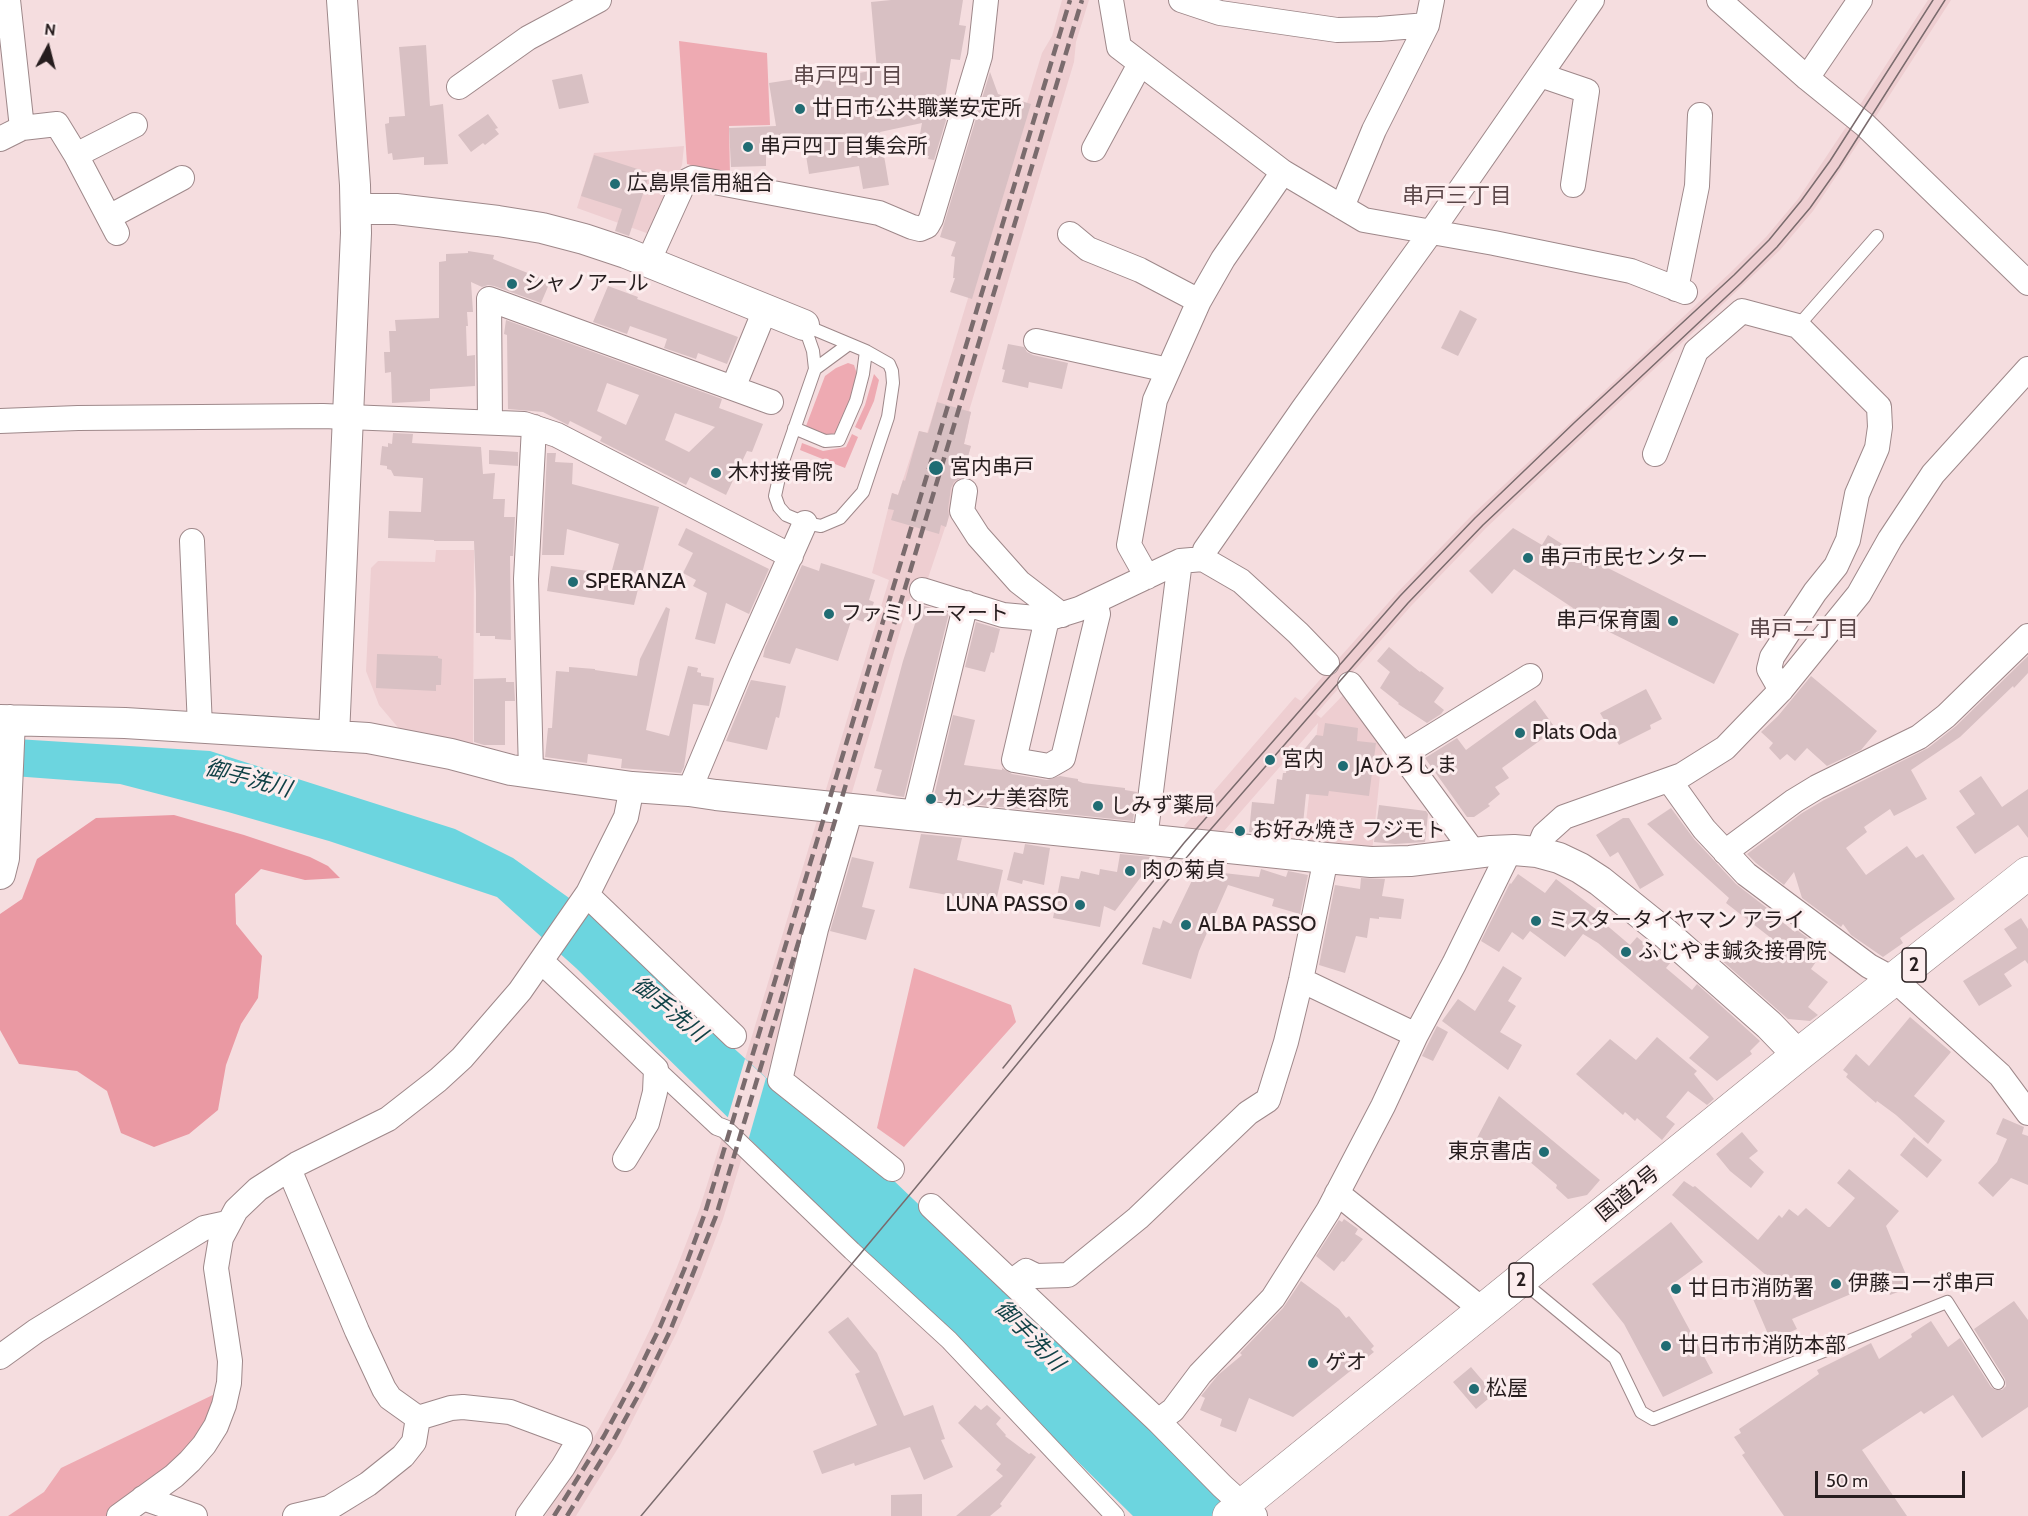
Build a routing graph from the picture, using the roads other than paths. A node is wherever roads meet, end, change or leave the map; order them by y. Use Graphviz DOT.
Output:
graph roads {
  1 [pos="8,0"];
  2 [pos="342,0"];
  3 [pos="598,0"];
  4 [pos="986,0"];
  5 [pos="1111,0"];
  6 [pos="1181,0"];
  7 [pos="1432,0"];
  8 [pos="1592,0"];
  9 [pos="1719,0"];
  10 [pos="1860,0"];
  11 [pos="1427,26"];
  12 [pos="1140,64"];
  13 [pos="1540,75"];
  14 [pos="1807,78"];
  15 [pos="459,87"];
  16 [pos="1700,115"];
  17 [pos="135,125"];
  18 [pos="22,128"];
  19 [pos="0,139"];
  20 [pos="1094,149"];
  21 [pos="76,155"];
  22 [pos="1283,172"];
  23 [pos="182,178"];
  24 [pos="1573,185"];
  25 [pos="1342,207"];
  26 [pos="356,209"];
  27 [pos="1431,232"];
  28 [pos="1070,234"];
  29 [pos="1877,236"];
  30 [pos="648,262"];
  31 [pos="2028,283"];
  32 [pos="1198,302"];
  33 [pos="765,310"];
  34 [pos="804,325"];
  35 [pos="1798,326"];
  36 [pos="1036,341"];
  37 [pos="849,344"];
  38 [pos="866,351"];
  39 [pos="815,369"];
  40 [pos="2028,369"];
  41 [pos="1168,370"];
  42 [pos="733,388"];
  43 [pos="771,402"];
  44 [pos="346,417"];
  45 [pos="0,421"];
  46 [pos="490,422"];
  47 [pos="534,427"];
  48 [pos="794,428"];
  49 [pos="1655,454"];
  50 [pos="965,491"];
  51 [pos="805,523"];
  52 [pos="192,541"];
  53 [pos="791,556"];
  54 [pos="1192,560"];
  55 [pos="1148,577"];
  56 [pos="922,590"];
  57 [pos="1095,602"];
  58 [pos="966,603"];
  59 [pos="1055,617"];
  60 [pos="2028,636"];
  61 [pos="1327,663"];
  62 [pos="1530,676"];
  63 [pos="1350,684"];
  64 [pos="1781,690"];
  65 [pos="7,725"];
  66 [pos="200,727"];
  67 [pos="334,736"];
  68 [pos="1402,755"];
  69 [pos="531,772"];
  70 [pos="1669,780"];
  71 [pos="632,787"];
  72 [pos="689,791"];
  73 [pos="851,809"];
  74 [pos="914,816"];
  75 [pos="1145,839"];
  76 [pos="1524,851"];
  77 [pos="1725,852"];
  78 [pos="1475,854"];
  79 [pos="1326,858"];
  80 [pos="2028,873"];
  81 [pos="0,874"];
  82 [pos="585,898"];
  83 [pos="544,958"];
  84 [pos="1301,980"];
  85 [pos="1895,980"];
  86 [pos="1416,1035"];
  87 [pos="734,1036"];
  88 [pos="1798,1055"];
  89 [pos="656,1069"];
  90 [pos="2028,1113"];
  91 [pos="625,1159"];
  92 [pos="290,1169"];
  93 [pos="892,1169"];
  94 [pos="1337,1193"];
  95 [pos="931,1206"];
  96 [pos="227,1223"];
  97 [pos="1521,1281"];
  98 [pos="1011,1282"];
  99 [pos="1484,1311"];
  100 [pos="0,1357"];
  101 [pos="1998,1383"];
  102 [pos="418,1418"];
  103 [pos="1158,1421"];
  104 [pos="143,1498"];
  105 [pos="1242,1511"];
  106 [pos="119,1516"];
  107 [pos="195,1516"];
  108 [pos="295,1516"];
  109 [pos="528,1516"];
  110 [pos="1115,1516"];
  1 -- 18 [label="street"];
  2 -- 26 [label="street"];
  3 -- 15 [label="street"];
  4 -- 30 [label="street"];
  5 -- 12 [label="street"];
  6 -- 11 [label="street"];
  7 -- 11 [label="street"];
  8 -- 13 [label="street"];
  9 -- 14 [label="street"];
  10 -- 14 [label="street"];
  11 -- 25 [label="street"];
  12 -- 20 [label="street"];
  12 -- 22 [label="street"];
  13 -- 24 [label="street"];
  13 -- 27 [label="street"];
  14 -- 31 [label="street"];
  16 -- 27 [label="street"];
  17 -- 21 [label="street"];
  18 -- 19 [label="street"];
  18 -- 21 [label="street"];
  21 -- 23 [label="street"];
  22 -- 25 [label="street"];
  22 -- 32 [label="street"];
  25 -- 27 [label="street"];
  26 -- 30 [label="street"];
  26 -- 44 [label="street"];
  27 -- 54 [label="street"];
  28 -- 32 [label="street"];
  29 -- 35 [label="lane"];
  30 -- 33 [label="street"];
  32 -- 41 [label="street"];
  33 -- 34 [label="street"];
  33 -- 42 [label="street"];
  34 -- 37 [label="lane"];
  34 -- 39 [label="lane"];
  35 -- 49 [label="street"];
  35 -- 64 [label="street"];
  36 -- 41 [label="street"];
  37 -- 38 [label="lane"];
  37 -- 39 [label="lane"];
  38 -- 48 [label="lane"];
  38 -- 51 [label="lane"];
  39 -- 48 [label="lane"];
  40 -- 64 [label="street"];
  41 -- 55 [label="street"];
  42 -- 43 [label="street"];
  42 -- 46 [label="street"];
  44 -- 45 [label="street"];
  44 -- 46 [label="street"];
  44 -- 67 [label="street"];
  46 -- 47 [label="street"];
  47 -- 53 [label="street"];
  47 -- 69 [label="street"];
  48 -- 51 [label="lane"];
  50 -- 59 [label="street"];
  51 -- 53 [label="street"];
  52 -- 66 [label="street"];
  53 -- 72 [label="street"];
  54 -- 55 [label="street"];
  54 -- 61 [label="street"];
  54 -- 75 [label="street"];
  55 -- 57 [label="street"];
  56 -- 58 [label="street"];
  57 -- 59 [label="street"];
  57 -- 59 [label="street"];
  58 -- 59 [label="street"];
  58 -- 74 [label="street"];
  60 -- 77 [label="street"];
  62 -- 68 [label="street"];
  63 -- 68 [label="street"];
  64 -- 70 [label="street"];
  65 -- 66 [label="street"];
  65 -- 81 [label="street"];
  66 -- 67 [label="street"];
  67 -- 69 [label="street"];
  68 -- 78 [label="street"];
  69 -- 71 [label="street"];
  70 -- 76 [label="street"];
  70 -- 77 [label="street"];
  71 -- 72 [label="street"];
  71 -- 82 [label="street"];
  72 -- 73 [label="street"];
  73 -- 74 [label="street"];
  73 -- 93 [label="street"];
  74 -- 75 [label="street"];
  75 -- 79 [label="street"];
  76 -- 78 [label="street"];
  76 -- 86 [label="street"];
  76 -- 88 [label="street"];
  77 -- 85 [label="street"];
  78 -- 79 [label="street"];
  79 -- 84 [label="street"];
  80 -- 85 [label="highway, 国道2号 / 2"];
  82 -- 83 [label="street"];
  82 -- 87 [label="street"];
  83 -- 89 [label="street"];
  83 -- 92 [label="street"];
  84 -- 86 [label="street"];
  84 -- 98 [label="street"];
  85 -- 88 [label="highway, 国道2号 / 2"];
  85 -- 90 [label="street"];
  86 -- 94 [label="street"];
  88 -- 97 [label="highway, 国道2号 / 2"];
  89 -- 91 [label="street"];
  89 -- 110 [label="street"];
  92 -- 96 [label="street"];
  92 -- 102 [label="street"];
  94 -- 99 [label="street"];
  94 -- 103 [label="street"];
  95 -- 98 [label="street"];
  96 -- 100 [label="street"];
  96 -- 104 [label="street"];
  97 -- 99 [label="highway, 国道2号 / 2"];
  97 -- 101 [label="lane"];
  98 -- 103 [label="street"];
  99 -- 105 [label="highway, 国道2号 / 2"];
  102 -- 108 [label="street"];
  102 -- 109 [label="street"];
  103 -- 105 [label="street"];
  104 -- 106 [label="street"];
  104 -- 107 [label="street"];
}
